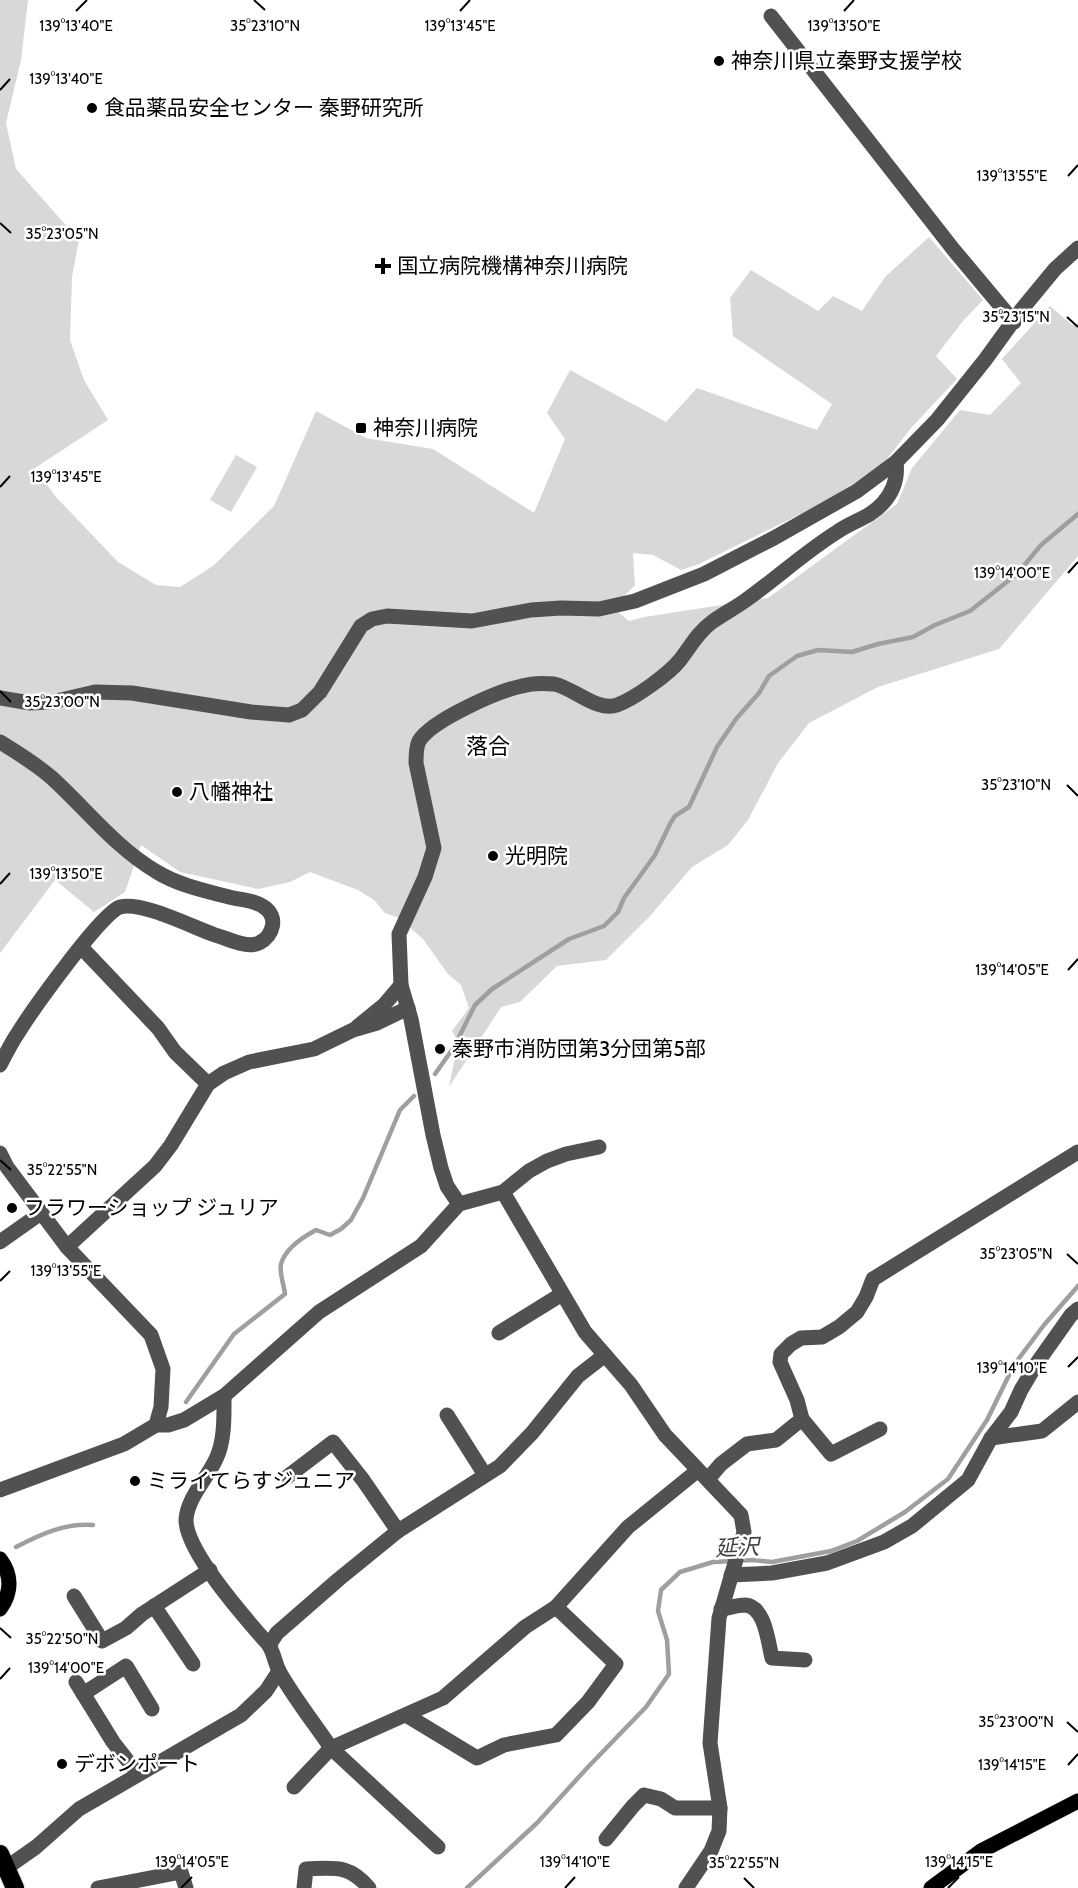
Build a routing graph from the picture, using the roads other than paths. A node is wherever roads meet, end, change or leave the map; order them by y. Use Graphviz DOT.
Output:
graph roads {
  1 [pos="771,16"];
  2 [pos="1078,248"];
  3 [pos="1014,322"];
  4 [pos="896,462"];
  5 [pos="0,698"];
  6 [pos="0,742"];
  7 [pos="81,947"];
  8 [pos="401,985"];
  9 [pos="408,1008"];
  10 [pos="353,1030"];
  11 [pos="0,1065"];
  12 [pos="208,1084"];
  13 [pos="599,1147"];
  14 [pos="1078,1152"];
  15 [pos="0,1153"];
  16 [pos="503,1192"];
  17 [pos="459,1204"];
  18 [pos="41,1213"];
  19 [pos="0,1242"];
  20 [pos="67,1247"];
  21 [pos="562,1294"];
  22 [pos="1076,1314"];
  23 [pos="499,1333"];
  24 [pos="605,1355"];
  25 [pos="224,1396"];
  26 [pos="1078,1402"];
  27 [pos="447,1415"];
  28 [pos="802,1419"];
  29 [pos="156,1425"];
  30 [pos="880,1429"];
  31 [pos="991,1438"];
  32 [pos="485,1475"];
  33 [pos="703,1475"];
  34 [pos="287,1477"];
  35 [pos="0,1490"];
  36 [pos="398,1531"];
  37 [pos="0,1559"];
  38 [pos="210,1570"];
  39 [pos="731,1575"];
  40 [pos="4,1584"];
  41 [pos="74,1596"];
  42 [pos="154,1606"];
  43 [pos="556,1607"];
  44 [pos="0,1609"];
  45 [pos="721,1609"];
  46 [pos="269,1646"];
  47 [pos="805,1660"];
  48 [pos="193,1664"];
  49 [pos="279,1671"];
  50 [pos="152,1709"];
  51 [pos="406,1715"];
  52 [pos="331,1748"];
  53 [pos="138,1774"];
  54 [pos="294,1787"];
  55 [pos="1078,1802"];
  56 [pos="720,1808"];
  57 [pos="606,1839"];
  58 [pos="438,1847"];
  59 [pos="3,1861"];
  60 [pos="15,1888"];
  61 [pos="98,1888"];
  62 [pos="186,1888"];
  63 [pos="304,1888"];
  64 [pos="369,1888"];
  65 [pos="686,1888"];
  66 [pos="930,1888"];
  1 -- 3 [label="street"];
  2 -- 3 [label="street"];
  3 -- 4 [label="street"];
  4 -- 5 [label="street"];
  4 -- 8 [label="street"];
  6 -- 7 [label="street"];
  7 -- 11 [label="street"];
  7 -- 12 [label="street"];
  8 -- 9 [label="street"];
  8 -- 10 [label="street"];
  9 -- 10 [label="street"];
  9 -- 17 [label="street"];
  10 -- 12 [label="street"];
  12 -- 20 [label="street"];
  13 -- 16 [label="street"];
  14 -- 28 [label="street"];
  15 -- 18 [label="street"];
  16 -- 17 [label="street"];
  16 -- 21 [label="street"];
  17 -- 25 [label="street"];
  18 -- 19 [label="street"];
  18 -- 20 [label="street"];
  20 -- 29 [label="street"];
  21 -- 23 [label="street"];
  21 -- 24 [label="street"];
  22 -- 31 [label="street"];
  24 -- 32 [label="street"];
  24 -- 33 [label="street"];
  25 -- 29 [label="street"];
  25 -- 38 [label="street"];
  26 -- 31 [label="street"];
  27 -- 32 [label="street"];
  28 -- 30 [label="street"];
  28 -- 33 [label="street"];
  29 -- 35 [label="street"];
  31 -- 39 [label="street"];
  32 -- 36 [label="street"];
  33 -- 39 [label="street"];
  33 -- 43 [label="street"];
  34 -- 36 [label="street"];
  36 -- 46 [label="street"];
  37 -- 40 [label="main road"];
  38 -- 42 [label="street"];
  38 -- 46 [label="street"];
  39 -- 45 [label="street"];
  40 -- 44 [label="main road"];
  41 -- 42 [label="street"];
  42 -- 48 [label="street"];
  43 -- 51 [label="street"];
  43 -- 51 [label="street"];
  45 -- 47 [label="street"];
  45 -- 56 [label="street"];
  46 -- 49 [label="street"];
  49 -- 52 [label="street"];
  49 -- 53 [label="street"];
  50 -- 53 [label="street"];
  51 -- 52 [label="street"];
  52 -- 54 [label="street"];
  52 -- 58 [label="street"];
  53 -- 59 [label="street"];
  55 -- 66 [label="main road"];
  56 -- 57 [label="street"];
  56 -- 65 [label="street"];
  59 -- 60 [label="highway"];
  61 -- 62 [label="street"];
  63 -- 64 [label="street"];
}
